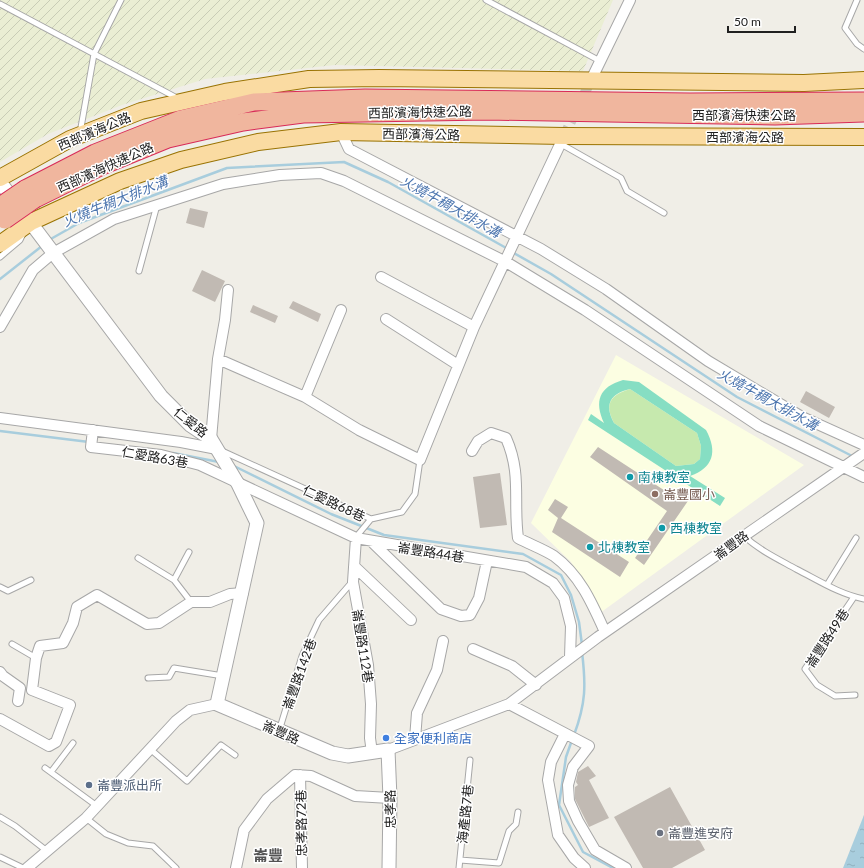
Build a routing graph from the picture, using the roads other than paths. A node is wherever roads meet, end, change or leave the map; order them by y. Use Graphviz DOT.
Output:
graph roads {
  1 [pos="121,0"];
  2 [pos="486,0"];
  3 [pos="630,0"];
  4 [pos="858,0"];
  5 [pos="0,4"];
  6 [pos="864,49"];
  7 [pos="94,54"];
  8 [pos="600,61"];
  9 [pos="591,80"];
  10 [pos="864,80"];
  11 [pos="183,101"];
  12 [pos="864,101"];
  13 [pos="864,113"];
  14 [pos="341,132"];
  15 [pos="79,136"];
  16 [pos="864,136"];
  17 [pos="562,140"];
  18 [pos="0,178"];
  19 [pos="0,182"];
  20 [pos="30,194"];
  21 [pos="157,204"];
  22 [pos="664,213"];
  23 [pos="2,217"];
  24 [pos="31,222"];
  25 [pos="518,236"];
  26 [pos="0,244"];
  27 [pos="53,253"];
  28 [pos="0,257"];
  29 [pos="506,262"];
  30 [pos="139,271"];
  31 [pos="381,277"];
  32 [pos="228,290"];
  33 [pos="341,310"];
  34 [pos="386,319"];
  35 [pos="0,326"];
  36 [pos="474,327"];
  37 [pos="218,359"];
  38 [pos="458,365"];
  39 [pos="305,397"];
  40 [pos="0,418"];
  41 [pos="93,430"];
  42 [pos="214,444"];
  43 [pos="864,445"];
  44 [pos="472,451"];
  45 [pos="864,453"];
  46 [pos="420,460"];
  47 [pos="844,468"];
  48 [pos="864,477"];
  49 [pos="238,484"];
  50 [pos="371,520"];
  51 [pos="744,536"];
  52 [pos="356,538"];
  53 [pos="856,538"];
  54 [pos="373,543"];
  55 [pos="189,552"];
  56 [pos="138,558"];
  57 [pos="487,561"];
  58 [pos="354,566"];
  59 [pos="31,580"];
  60 [pos="174,580"];
  61 [pos="353,582"];
  62 [pos="827,585"];
  63 [pos="0,587"];
  64 [pos="243,593"];
  65 [pos="854,597"];
  66 [pos="864,599"];
  67 [pos="191,602"];
  68 [pos="411,620"];
  69 [pos="602,634"];
  70 [pos="442,641"];
  71 [pos="12,644"];
  72 [pos="473,649"];
  73 [pos="572,655"];
  74 [pos="36,658"];
  75 [pos="0,672"];
  76 [pos="223,676"];
  77 [pos="148,678"];
  78 [pos="536,685"];
  79 [pos="855,695"];
  80 [pos="18,700"];
  81 [pos="217,704"];
  82 [pos="509,704"];
  83 [pos="0,719"];
  84 [pos="279,731"];
  85 [pos="565,734"];
  86 [pos="415,739"];
  87 [pos="73,743"];
  88 [pos="149,748"];
  89 [pos="388,750"];
  90 [pos="372,753"];
  91 [pos="235,755"];
  92 [pos="470,760"];
  93 [pos="44,768"];
  94 [pos="51,772"];
  95 [pos="300,775"];
  96 [pos="390,798"];
  97 [pos="97,806"];
  98 [pos="518,812"];
  99 [pos="0,817"];
  100 [pos="86,818"];
  101 [pos="47,851"];
  102 [pos="0,857"];
  103 [pos="460,860"];
  104 [pos="23,868"];
  105 [pos="27,868"];
  106 [pos="176,868"];
  107 [pos="236,868"];
  108 [pos="302,868"];
  109 [pos="390,868"];
  110 [pos="459,868"];
  111 [pos="585,868"];
  112 [pos="626,868"];
  1 -- 7 [label="lane"];
  2 -- 8 [label="lane"];
  3 -- 8 [label="street"];
  4 -- 6 [label="lane"];
  5 -- 7 [label="lane"];
  7 -- 11 [label="lane"];
  7 -- 15 [label="lane"];
  8 -- 9 [label="street"];
  9 -- 10 [label="main road, 西部濱海公路"];
  9 -- 11 [label="main road, 西部濱海公路"];
  11 -- 15 [label="main road, 西部濱海公路"];
  12 -- 20 [label="highway, 西部濱海快速公路"];
  13 -- 20 [label="highway, 西部濱海快速公路"];
  14 -- 17 [label="main road, 西部濱海公路"];
  14 -- 24 [label="main road, 西部濱海公路"];
  14 -- 25 [label="street"];
  15 -- 18 [label="main road, 西部濱海公路"];
  16 -- 17 [label="main road, 西部濱海公路"];
  17 -- 22 [label="lane"];
  17 -- 25 [label="street"];
  19 -- 24 [label="street, 仁愛路"];
  20 -- 23 [label="highway, 西部濱海快速公路, bridge"];
  21 -- 27 [label="street"];
  21 -- 29 [label="street"];
  21 -- 30 [label="lane"];
  24 -- 26 [label="main road, 西部濱海公路"];
  24 -- 27 [label="street, 仁愛路"];
  24 -- 28 [label="lane"];
  25 -- 29 [label="street"];
  25 -- 43 [label="street"];
  27 -- 35 [label="street"];
  27 -- 42 [label="street, 仁愛路"];
  29 -- 36 [label="street"];
  29 -- 47 [label="street"];
  31 -- 36 [label="street"];
  32 -- 37 [label="street"];
  33 -- 39 [label="street"];
  34 -- 38 [label="street"];
  36 -- 38 [label="street"];
  37 -- 39 [label="street"];
  37 -- 42 [label="street"];
  38 -- 46 [label="street"];
  39 -- 46 [label="street"];
  40 -- 41 [label="street"];
  41 -- 42 [label="street"];
  41 -- 49 [label="street, 仁愛路63巷"];
  42 -- 49 [label="street, 仁愛路"];
  42 -- 50 [label="lane, 仁愛路68巷"];
  44 -- 69 [label="street"];
  45 -- 47 [label="street, 崙豐路"];
  46 -- 50 [label="lane, 仁愛路68巷"];
  47 -- 48 [label="street"];
  47 -- 51 [label="street, 崙豐路"];
  49 -- 52 [label="street, 崙豐路44巷"];
  49 -- 64 [label="street, 仁愛路"];
  50 -- 52 [label="lane"];
  51 -- 62 [label="lane, 崙豐路49巷"];
  51 -- 69 [label="street, 崙豐路"];
  52 -- 54 [label="street, 崙豐路44巷"];
  52 -- 58 [label="street, 崙豐路112巷"];
  53 -- 62 [label="lane"];
  54 -- 57 [label="street, 崙豐路44巷"];
  54 -- 57 [label="street"];
  55 -- 60 [label="lane"];
  56 -- 60 [label="lane"];
  57 -- 73 [label="street, 崙豐路44巷"];
  58 -- 61 [label="street, 崙豐路112巷"];
  58 -- 68 [label="street"];
  59 -- 63 [label="lane"];
  60 -- 67 [label="lane"];
  61 -- 84 [label="lane, 崙豐路142巷"];
  61 -- 90 [label="street, 崙豐路112巷"];
  62 -- 65 [label="lane, 崙豐路49巷"];
  64 -- 67 [label="street"];
  64 -- 76 [label="street, 仁愛路"];
  65 -- 66 [label="lane, 崙豐路49巷"];
  65 -- 79 [label="lane, 崙豐路49巷"];
  67 -- 74 [label="street"];
  69 -- 73 [label="street, 崙豐路"];
  70 -- 86 [label="street"];
  71 -- 74 [label="lane"];
  72 -- 78 [label="street"];
  73 -- 78 [label="street, 崙豐路"];
  74 -- 83 [label="street"];
  75 -- 80 [label="street"];
  76 -- 77 [label="lane"];
  76 -- 81 [label="street, 仁愛路"];
  78 -- 82 [label="street, 崙豐路"];
  81 -- 84 [label="street, 崙豐路"];
  81 -- 88 [label="street"];
  82 -- 85 [label="street"];
  82 -- 86 [label="street, 崙豐路"];
  84 -- 90 [label="street, 崙豐路"];
  85 -- 111 [label="street"];
  85 -- 112 [label="street"];
  86 -- 89 [label="street, 崙豐路"];
  87 -- 94 [label="lane"];
  88 -- 91 [label="lane"];
  88 -- 97 [label="street"];
  89 -- 90 [label="street, 崙豐路"];
  89 -- 96 [label="street, 忠孝路"];
  92 -- 103 [label="lane, 海產路7巷"];
  93 -- 94 [label="lane"];
  94 -- 97 [label="lane"];
  95 -- 96 [label="street, 忠孝路72巷"];
  95 -- 107 [label="street"];
  95 -- 108 [label="street, 忠孝路72巷"];
  96 -- 109 [label="street, 忠孝路"];
  97 -- 100 [label="street"];
  98 -- 103 [label="lane"];
  99 -- 101 [label="lane"];
  100 -- 101 [label="street"];
  100 -- 106 [label="lane"];
  101 -- 105 [label="street"];
  102 -- 104 [label="lane"];
  103 -- 110 [label="lane, 海產路7巷"];
}
